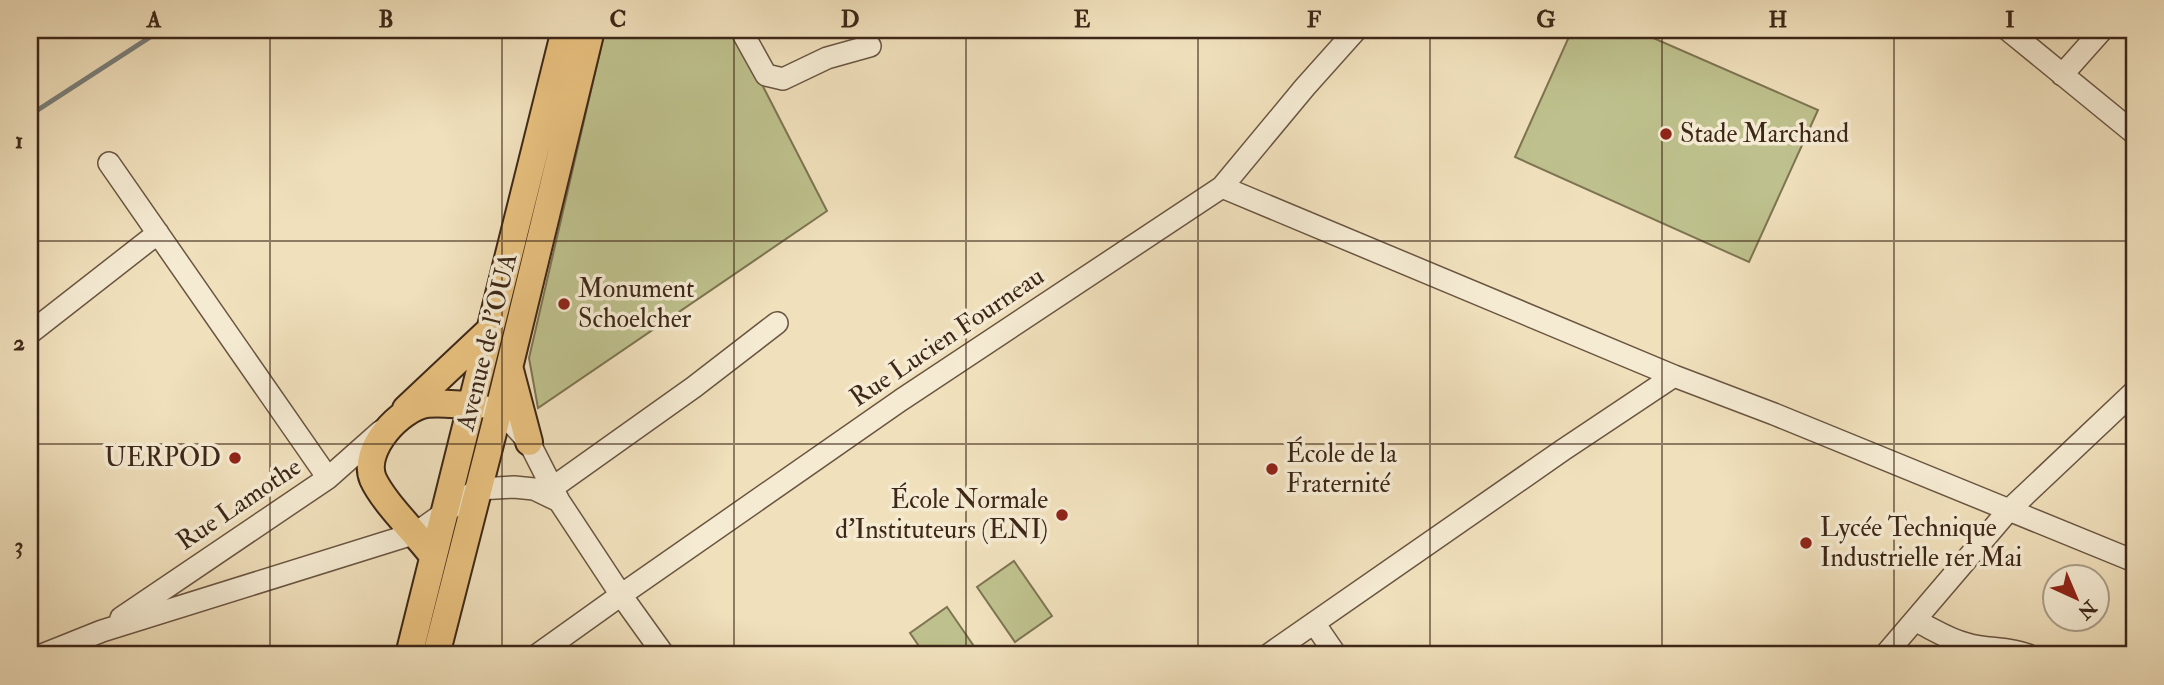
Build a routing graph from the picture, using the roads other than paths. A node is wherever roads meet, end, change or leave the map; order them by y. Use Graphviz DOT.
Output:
graph roads {
  1 [pos="565,30"];
  2 [pos="591,30"];
  3 [pos="741,30"];
  4 [pos="1356,30"];
  5 [pos="2008,30"];
  6 [pos="2102,30"];
  7 [pos="870,46"];
  8 [pos="2062,75"];
  9 [pos="2134,133"];
  10 [pos="109,163"];
  11 [pos="1222,187"];
  12 [pos="158,233"];
  13 [pos="777,323"];
  14 [pos="492,329"];
  15 [pos="30,333"];
  16 [pos="510,366"];
  17 [pos="1674,376"];
  18 [pos="2134,391"];
  19 [pos="471,405"];
  20 [pos="499,409"];
  21 [pos="400,415"];
  22 [pos="529,442"];
  23 [pos="328,478"];
  24 [pos="478,489"];
  25 [pos="556,494"];
  26 [pos="2008,511"];
  27 [pos="443,513"];
  28 [pos="416,533"];
  29 [pos="433,556"];
  30 [pos="2134,561"];
  31 [pos="621,595"];
  32 [pos="1916,621"];
  33 [pos="1314,623"];
  34 [pos="102,631"];
  35 [pos="42,655"];
  36 [pos="409,655"];
  37 [pos="436,655"];
  38 [pos="537,655"];
  39 [pos="664,655"];
  40 [pos="1268,655"];
  41 [pos="1336,655"];
  42 [pos="1885,655"];
  43 [pos="2028,655"];
  1 -- 14 [label="main road, Avenue de l'OUA"];
  2 -- 16 [label="main road, Avenue de l'OUA"];
  3 -- 7 [label="street"];
  4 -- 11 [label="street, Rue Lucien Fourneau"];
  5 -- 8 [label="street"];
  6 -- 8 [label="street"];
  8 -- 9 [label="street"];
  10 -- 12 [label="street"];
  11 -- 17 [label="street"];
  11 -- 31 [label="street, Rue Lucien Fourneau"];
  12 -- 15 [label="street"];
  12 -- 23 [label="street"];
  13 -- 25 [label="street"];
  14 -- 19 [label="main road, Avenue de l'OUA"];
  14 -- 21 [label="main road"];
  16 -- 20 [label="main road, Avenue de l'OUA"];
  16 -- 22 [label="main road"];
  17 -- 26 [label="street"];
  17 -- 33 [label="street"];
  18 -- 26 [label="street"];
  19 -- 20 [label="street"];
  19 -- 21 [label="main road"];
  19 -- 27 [label="main road, Avenue de l'OUA"];
  20 -- 22 [label="street"];
  20 -- 24 [label="main road, Avenue de l'OUA"];
  21 -- 23 [label="street, Rue Lamothe"];
  21 -- 28 [label="main road"];
  22 -- 25 [label="street"];
  23 -- 34 [label="street, Rue Lamothe"];
  24 -- 25 [label="street"];
  24 -- 27 [label="street, Rue Lamothe"];
  24 -- 37 [label="main road, Avenue de l'OUA"];
  25 -- 31 [label="street"];
  26 -- 30 [label="street"];
  26 -- 32 [label="street"];
  27 -- 28 [label="street, Rue Lamothe"];
  27 -- 29 [label="main road, Avenue de l'OUA"];
  28 -- 29 [label="main road"];
  28 -- 34 [label="street, Rue Lamothe"];
  29 -- 36 [label="main road, Avenue de l'OUA"];
  31 -- 38 [label="street, Rue Lucien Fourneau"];
  31 -- 39 [label="street"];
  32 -- 42 [label="street"];
  32 -- 43 [label="street"];
  33 -- 40 [label="street"];
  33 -- 41 [label="street"];
  34 -- 35 [label="street, Rue Lamothe"];
}
